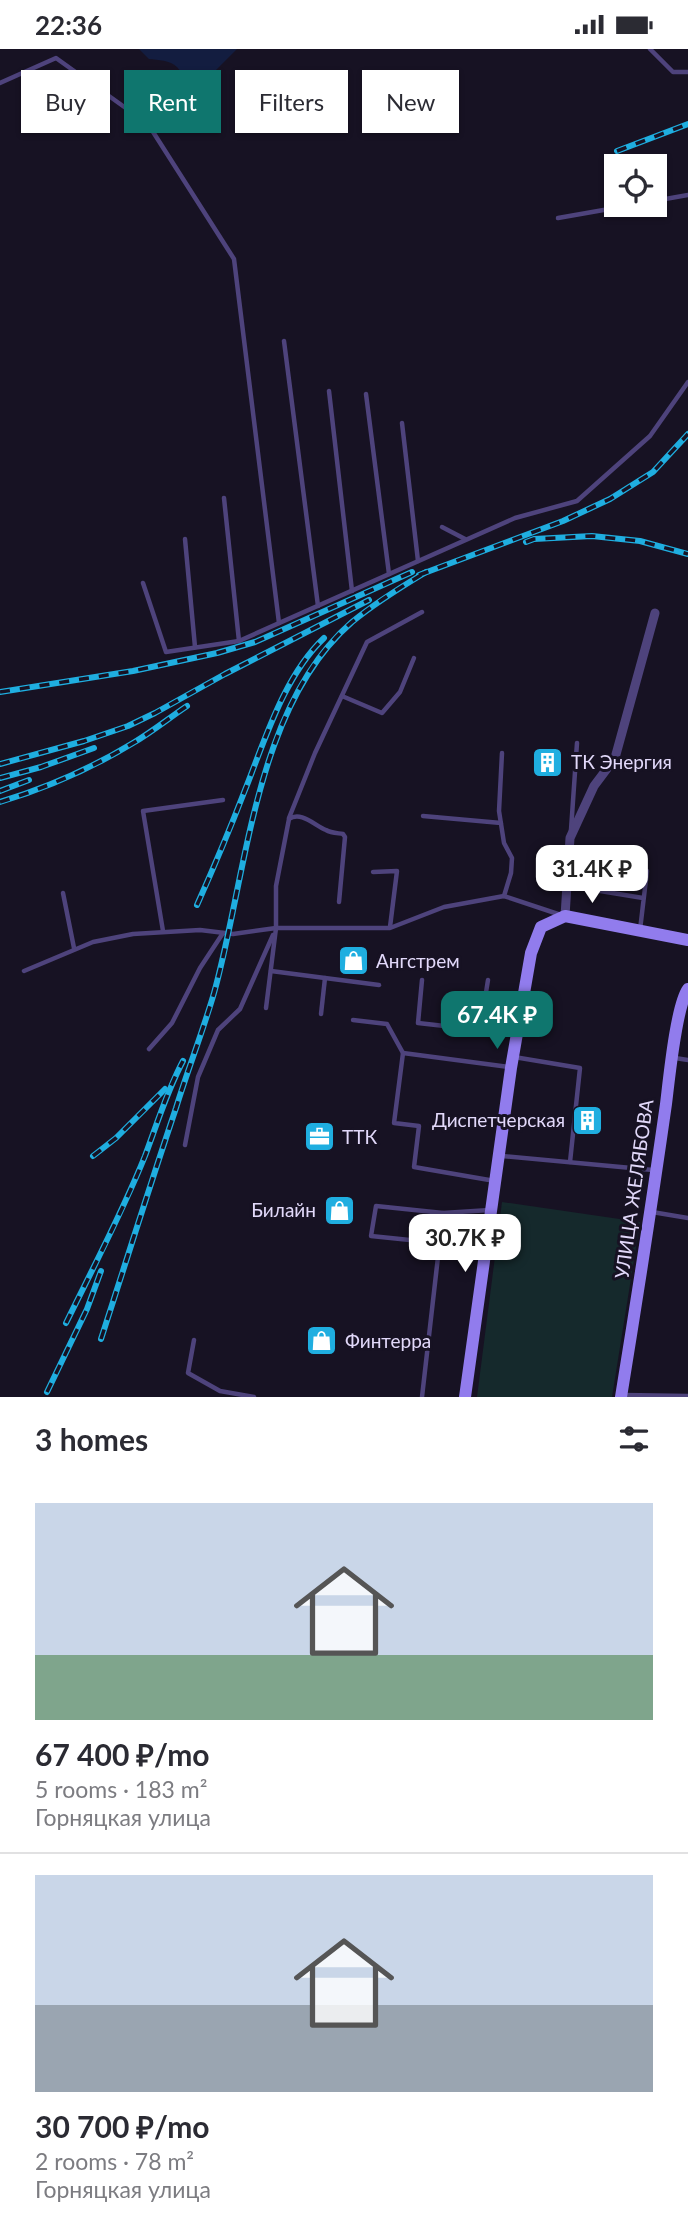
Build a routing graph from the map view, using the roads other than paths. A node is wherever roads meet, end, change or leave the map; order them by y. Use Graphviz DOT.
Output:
graph roads {
  1 [pos="650,49"];
  2 [pos="688,72"];
  3 [pos="0,83"];
  4 [pos="688,195"];
  5 [pos="667,199"];
  6 [pos="604,210"];
  7 [pos="558,218"];
  8 [pos="284,341"];
  9 [pos="688,382"];
  10 [pos="329,391"];
  11 [pos="366,394"];
  12 [pos="402,423"];
  13 [pos="224,498"];
  14 [pos="442,527"];
  15 [pos="185,539"];
  16 [pos="466,540"];
  17 [pos="418,561"];
  18 [pos="389,574"];
  19 [pos="143,583"];
  20 [pos="352,591"];
  21 [pos="318,606"];
  22 [pos="422,612"];
  23 [pos="656,613"];
  24 [pos="279,623"];
  25 [pos="239,641"];
  26 [pos="195,647"];
  27 [pos="415,658"];
  28 [pos="342,696"];
  29 [pos="577,743"];
  30 [pos="502,753"];
  31 [pos="223,800"];
  32 [pos="423,815"];
  33 [pos="289,819"];
  34 [pos="500,823"];
  35 [pos="570,838"];
  36 [pos="373,872"];
  37 [pos="63,893"];
  38 [pos="504,896"];
  39 [pos="643,898"];
  40 [pos="339,902"];
  41 [pos="565,916"];
  42 [pos="276,928"];
  43 [pos="390,928"];
  44 [pos="640,930"];
  45 [pos="163,931"];
  46 [pos="223,933"];
  47 [pos="688,940"];
  48 [pos="74,948"];
  49 [pos="24,971"];
  50 [pos="271,971"];
  51 [pos="325,978"];
  52 [pos="422,980"];
  53 [pos="488,980"];
  54 [pos="379,985"];
  55 [pos="688,989"];
  56 [pos="266,1008"];
  57 [pos="321,1014"];
  58 [pos="354,1020"];
  59 [pos="481,1030"];
  60 [pos="517,1035"];
  61 [pos="149,1049"];
  62 [pos="403,1053"];
  63 [pos="672,1057"];
  64 [pos="688,1060"];
  65 [pos="512,1062"];
  66 [pos="185,1145"];
  67 [pos="498,1155"];
  68 [pos="570,1162"];
  69 [pos="656,1171"];
  70 [pos="495,1181"];
  71 [pos="491,1210"];
  72 [pos="651,1212"];
  73 [pos="443,1213"];
  74 [pos="688,1218"];
  75 [pos="439,1243"];
  76 [pos="194,1340"];
  77 [pos="220,1394"];
  78 [pos="622,1396"];
  79 [pos="680,1396"];
  80 [pos="688,1396"];
  81 [pos="254,1397"];
  82 [pos="422,1397"];
  83 [pos="465,1397"];
  1 -- 2 [label="lane"];
  3 -- 24 [label="lane"];
  4 -- 5 [label="lane"];
  6 -- 7 [label="lane"];
  8 -- 21 [label="lane"];
  9 -- 16 [label="lane"];
  10 -- 20 [label="lane"];
  11 -- 18 [label="lane"];
  12 -- 17 [label="lane"];
  13 -- 25 [label="lane"];
  14 -- 16 [label="lane"];
  15 -- 26 [label="lane"];
  16 -- 17 [label="lane"];
  17 -- 18 [label="lane"];
  18 -- 20 [label="lane"];
  19 -- 26 [label="lane"];
  20 -- 21 [label="lane"];
  21 -- 24 [label="lane"];
  22 -- 28 [label="lane"];
  23 -- 35 [label="street"];
  24 -- 25 [label="lane"];
  25 -- 26 [label="lane"];
  27 -- 28 [label="lane"];
  28 -- 33 [label="lane"];
  29 -- 35 [label="lane"];
  30 -- 34 [label="lane"];
  31 -- 45 [label="lane"];
  32 -- 34 [label="lane"];
  33 -- 40 [label="lane"];
  33 -- 42 [label="lane"];
  34 -- 38 [label="lane"];
  35 -- 41 [label="street"];
  36 -- 43 [label="lane"];
  37 -- 48 [label="lane"];
  38 -- 41 [label="lane"];
  38 -- 43 [label="lane"];
  39 -- 39 [label="lane"];
  39 -- 44 [label="lane"];
  41 -- 44 [label="street"];
  41 -- 60 [label="street"];
  42 -- 43 [label="lane"];
  42 -- 46 [label="lane"];
  42 -- 50 [label="lane"];
  42 -- 66 [label="lane"];
  44 -- 47 [label="street"];
  45 -- 46 [label="lane"];
  45 -- 48 [label="lane"];
  46 -- 61 [label="lane"];
  48 -- 49 [label="lane"];
  50 -- 51 [label="lane"];
  50 -- 56 [label="lane"];
  51 -- 54 [label="lane"];
  51 -- 57 [label="lane"];
  52 -- 59 [label="lane"];
  53 -- 59 [label="lane"];
  55 -- 63 [label="street, УЛИЦА ЖЕЛЯБОВА"];
  58 -- 62 [label="lane"];
  59 -- 60 [label="lane"];
  60 -- 65 [label="street"];
  62 -- 65 [label="lane"];
  62 -- 70 [label="lane"];
  63 -- 64 [label="lane"];
  63 -- 69 [label="street, УЛИЦА ЖЕЛЯБОВА"];
  65 -- 67 [label="street"];
  65 -- 68 [label="lane"];
  67 -- 68 [label="lane"];
  67 -- 70 [label="street"];
  68 -- 69 [label="lane"];
  69 -- 72 [label="street, УЛИЦА ЖЕЛЯБОВА"];
  70 -- 71 [label="street"];
  71 -- 73 [label="lane"];
  71 -- 83 [label="street"];
  72 -- 74 [label="lane"];
  72 -- 78 [label="street, УЛИЦА ЖЕЛЯБОВА"];
  73 -- 75 [label="lane"];
  73 -- 75 [label="lane"];
  75 -- 82 [label="lane"];
  76 -- 77 [label="lane"];
  77 -- 81 [label="lane"];
  78 -- 79 [label="lane"];
  79 -- 80 [label="lane"];
}
